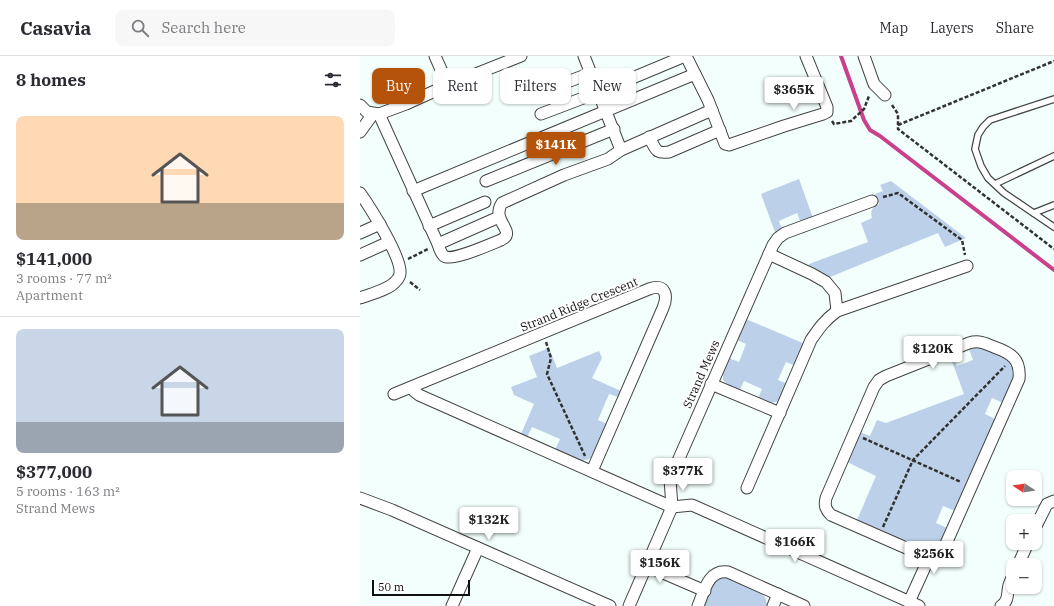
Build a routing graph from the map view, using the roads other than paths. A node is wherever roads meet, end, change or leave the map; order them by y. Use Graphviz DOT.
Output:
graph roads {
  1 [pos="435,56"];
  2 [pos="521,56"];
  3 [pos="584,56"];
  4 [pos="686,56"];
  5 [pos="806,56"];
  6 [pos="864,56"];
  7 [pos="440,68"];
  8 [pos="491,68"];
  9 [pos="589,68"];
  10 [pos="695,74"];
  11 [pos="636,77"];
  12 [pos="433,92"];
  13 [pos="1054,99"];
  14 [pos="579,100"];
  15 [pos="888,100"];
  16 [pos="604,104"];
  17 [pos="360,105"];
  18 [pos="606,110"];
  19 [pos="712,110"];
  20 [pos="376,114"];
  21 [pos="541,114"];
  22 [pos="614,130"];
  23 [pos="720,130"];
  24 [pos="360,132"];
  25 [pos="649,137"];
  26 [pos="621,150"];
  27 [pos="1054,156"];
  28 [pos="486,181"];
  29 [pos="995,184"];
  30 [pos="413,191"];
  31 [pos="361,196"];
  32 [pos="872,201"];
  33 [pos="485,202"];
  34 [pos="1054,205"];
  35 [pos="1034,213"];
  36 [pos="500,217"];
  37 [pos="380,224"];
  38 [pos="429,226"];
  39 [pos="1054,227"];
  40 [pos="360,233"];
  41 [pos="389,242"];
  42 [pos="438,244"];
  43 [pos="769,254"];
  44 [pos="360,255"];
  45 [pos="968,266"];
  46 [pos="360,298"];
  47 [pos="837,312"];
  48 [pos="711,384"];
  49 [pos="412,387"];
  50 [pos="394,394"];
  51 [pos="780,413"];
  52 [pos="592,471"];
  53 [pos="747,488"];
  54 [pos="360,498"];
  55 [pos="1054,501"];
  56 [pos="672,507"];
  57 [pos="1042,514"];
  58 [pos="478,548"];
  59 [pos="929,558"];
  60 [pos="647,566"];
  61 [pos="705,591"];
  62 [pos="778,594"];
  63 [pos="1008,594"];
  64 [pos="914,604"];
  65 [pos="452,606"];
  66 [pos="610,606"];
  67 [pos="629,606"];
  68 [pos="698,606"];
  69 [pos="773,606"];
  70 [pos="804,606"];
  71 [pos="1001,606"];
  1 -- 7 [label="street"];
  2 -- 8 [label="street"];
  3 -- 9 [label="street"];
  4 -- 10 [label="street"];
  4 -- 11 [label="street"];
  5 -- 23 [label="street"];
  6 -- 15 [label="street"];
  10 -- 18 [label="street"];
  10 -- 19 [label="street"];
  12 -- 20 [label="street"];
  13 -- 29 [label="lane"];
  14 -- 21 [label="street"];
  16 -- 18 [label="street"];
  17 -- 20 [label="street"];
  18 -- 22 [label="street"];
  18 -- 30 [label="street"];
  19 -- 23 [label="street"];
  19 -- 25 [label="street"];
  20 -- 24 [label="street"];
  20 -- 30 [label="street"];
  22 -- 26 [label="street"];
  22 -- 28 [label="street"];
  23 -- 25 [label="street"];
  25 -- 26 [label="street"];
  26 -- 36 [label="street"];
  27 -- 29 [label="lane"];
  29 -- 35 [label="lane"];
  30 -- 38 [label="street"];
  31 -- 37 [label="street"];
  32 -- 43 [label="street, Strand Mews"];
  33 -- 38 [label="street"];
  34 -- 35 [label="lane"];
  35 -- 39 [label="lane"];
  36 -- 42 [label="street"];
  36 -- 42 [label="street"];
  37 -- 40 [label="street"];
  37 -- 41 [label="street"];
  38 -- 42 [label="street"];
  41 -- 44 [label="street"];
  41 -- 46 [label="street"];
  43 -- 47 [label="street"];
  43 -- 48 [label="street, Strand Mews"];
  45 -- 47 [label="street"];
  47 -- 51 [label="street"];
  48 -- 51 [label="street"];
  48 -- 56 [label="street, Strand Mews"];
  49 -- 50 [label="street, Strand Ridge Crescent"];
  49 -- 52 [label="street"];
  49 -- 52 [label="street, Strand Ridge Crescent"];
  51 -- 53 [label="street"];
  52 -- 56 [label="street"];
  54 -- 58 [label="street"];
  55 -- 57 [label="street"];
  56 -- 60 [label="street"];
  56 -- 64 [label="street"];
  58 -- 65 [label="street"];
  58 -- 66 [label="street"];
  59 -- 59 [label="street"];
  59 -- 64 [label="street"];
  60 -- 61 [label="street"];
  60 -- 67 [label="street"];
  61 -- 62 [label="street"];
  61 -- 68 [label="street"];
  62 -- 69 [label="street"];
  62 -- 70 [label="street"];
  63 -- 71 [label="street"];
}
